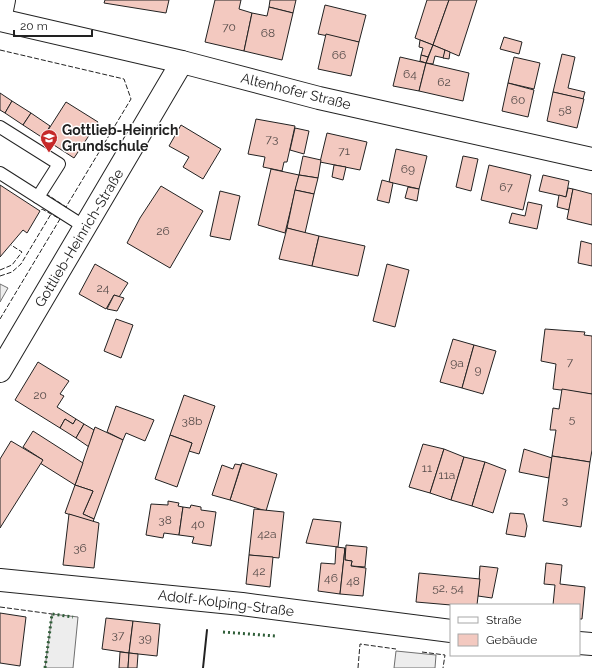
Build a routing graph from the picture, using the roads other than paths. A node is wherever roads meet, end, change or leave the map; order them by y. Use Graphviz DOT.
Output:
graph roads {
  1 [pos="4,0"];
  2 [pos="0,20"];
  3 [pos="182,62"];
  4 [pos="0,127"];
  5 [pos="592,159"];
  6 [pos="0,173"];
  7 [pos="38,197"];
  8 [pos="86,226"];
  9 [pos="0,371"];
  10 [pos="0,580"];
  11 [pos="450,632"];
  12 [pos="580,643"];
  13 [pos="592,644"];
  1 -- 2 [label="street"];
  2 -- 3 [label="street, Altenhofer Straße"];
  3 -- 5 [label="street, Altenhofer Straße"];
  3 -- 8 [label="street, Gottlieb-Heinrich-Straße"];
  4 -- 7 [label="lane"];
  6 -- 7 [label="lane"];
  7 -- 8 [label="lane"];
  8 -- 9 [label="street, Gottlieb-Heinrich-Straße"];
  10 -- 11 [label="street, Adolf-Kolping-Straße"];
  12 -- 13 [label="street"];
}
